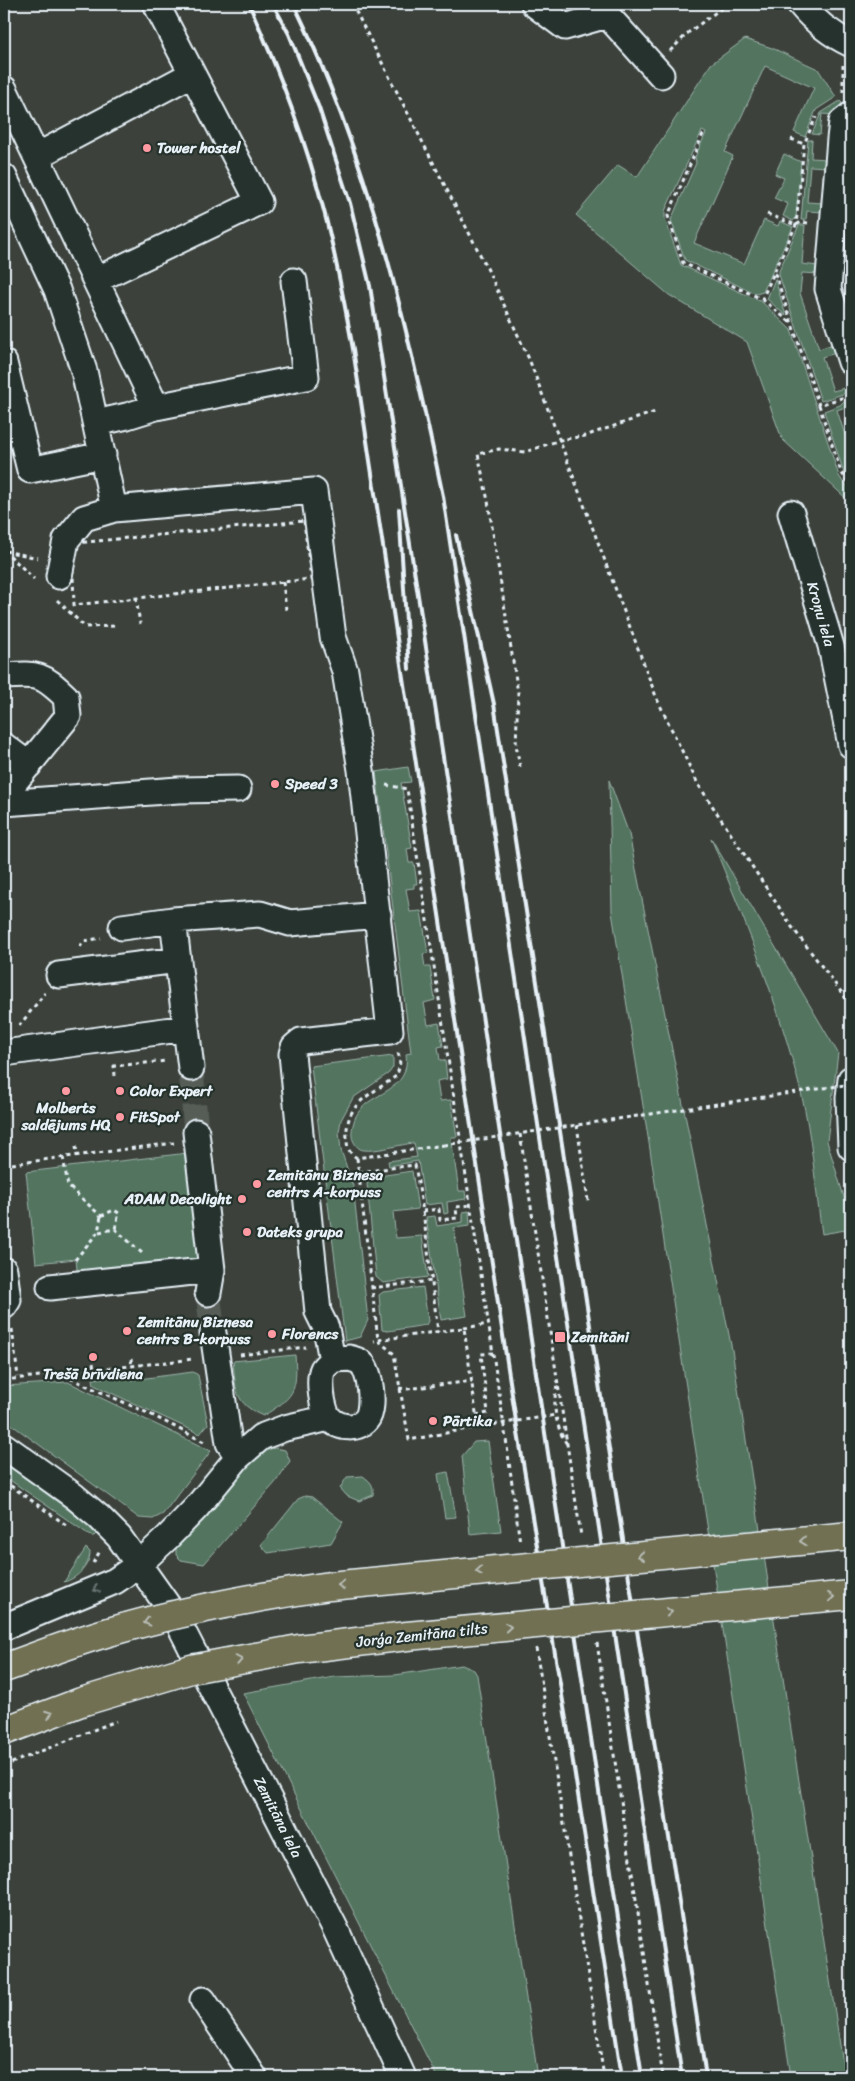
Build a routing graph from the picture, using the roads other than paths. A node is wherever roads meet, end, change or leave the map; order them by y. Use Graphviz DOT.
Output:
graph roads {
  1 [pos="156,4"];
  2 [pos="534,4"];
  3 [pos="800,4"];
  4 [pos="847,52"];
  5 [pos="657,70"];
  6 [pos="192,74"];
  7 [pos="4,89"];
  8 [pos="847,105"];
  9 [pos="37,156"];
  10 [pos="4,177"];
  11 [pos="96,280"];
  12 [pos="294,281"];
  13 [pos="851,362"];
  14 [pos="4,363"];
  15 [pos="156,406"];
  16 [pos="96,423"];
  17 [pos="103,455"];
  18 [pos="114,509"];
  19 [pos="791,513"];
  20 [pos="52,579"];
  21 [pos="4,676"];
  22 [pos="851,745"];
  23 [pos="4,746"];
  24 [pos="29,766"];
  25 [pos="238,789"];
  26 [pos="4,795"];
  27 [pos="4,803"];
  28 [pos="378,915"];
  29 [pos="173,920"];
  30 [pos="122,927"];
  31 [pos="178,960"];
  32 [pos="58,975"];
  33 [pos="186,1028"];
  34 [pos="4,1054"];
  35 [pos="190,1063"];
  36 [pos="851,1080"];
  37 [pos="197,1136"];
  38 [pos="851,1147"];
  39 [pos="4,1270"];
  40 [pos="50,1287"];
  41 [pos="6,1303"];
  42 [pos="213,1333"];
  43 [pos="332,1360"];
  44 [pos="329,1418"];
  45 [pos="4,1446"];
  46 [pos="238,1457"];
  47 [pos="851,1536"];
  48 [pos="138,1565"];
  49 [pos="851,1595"];
  50 [pos="4,1627"];
  51 [pos="4,1668"];
  52 [pos="4,1731"];
  53 [pos="203,2000"];
  54 [pos="254,2077"];
  55 [pos="403,2077"];
  1 -- 6 [label="street"];
  2 -- 5 [label="street"];
  3 -- 4 [label="street"];
  6 -- 9 [label="street"];
  6 -- 11 [label="street"];
  7 -- 9 [label="street"];
  8 -- 13 [label="street"];
  9 -- 11 [label="street"];
  10 -- 16 [label="street"];
  11 -- 15 [label="street"];
  12 -- 15 [label="street"];
  14 -- 17 [label="street"];
  15 -- 16 [label="street"];
  16 -- 17 [label="street"];
  17 -- 18 [label="street"];
  18 -- 20 [label="street"];
  18 -- 28 [label="street"];
  19 -- 22 [label="street, Kroņu iela"];
  21 -- 24 [label="street"];
  23 -- 24 [label="street"];
  24 -- 26 [label="street"];
  25 -- 27 [label="street"];
  28 -- 29 [label="street"];
  28 -- 43 [label="street"];
  29 -- 30 [label="street"];
  29 -- 31 [label="street"];
  31 -- 32 [label="street"];
  31 -- 33 [label="street"];
  33 -- 34 [label="street"];
  33 -- 35 [label="street"];
  36 -- 38 [label="street"];
  37 -- 40 [label="street"];
  39 -- 41 [label="street"];
  42 -- 46 [label="street"];
  43 -- 44 [label="street"];
  43 -- 44 [label="street"];
  44 -- 46 [label="street"];
  45 -- 48 [label="street, Zemitāna iela"];
  46 -- 48 [label="street"];
  47 -- 51 [label="main road, one-way, bridge"];
  48 -- 50 [label="street, one-way"];
  48 -- 55 [label="street, Zemitāna iela"];
  52 -- 49 [label="main road, Jorģa Zemitāna tilts, one-way, bridge"];
  53 -- 54 [label="street"];
}
